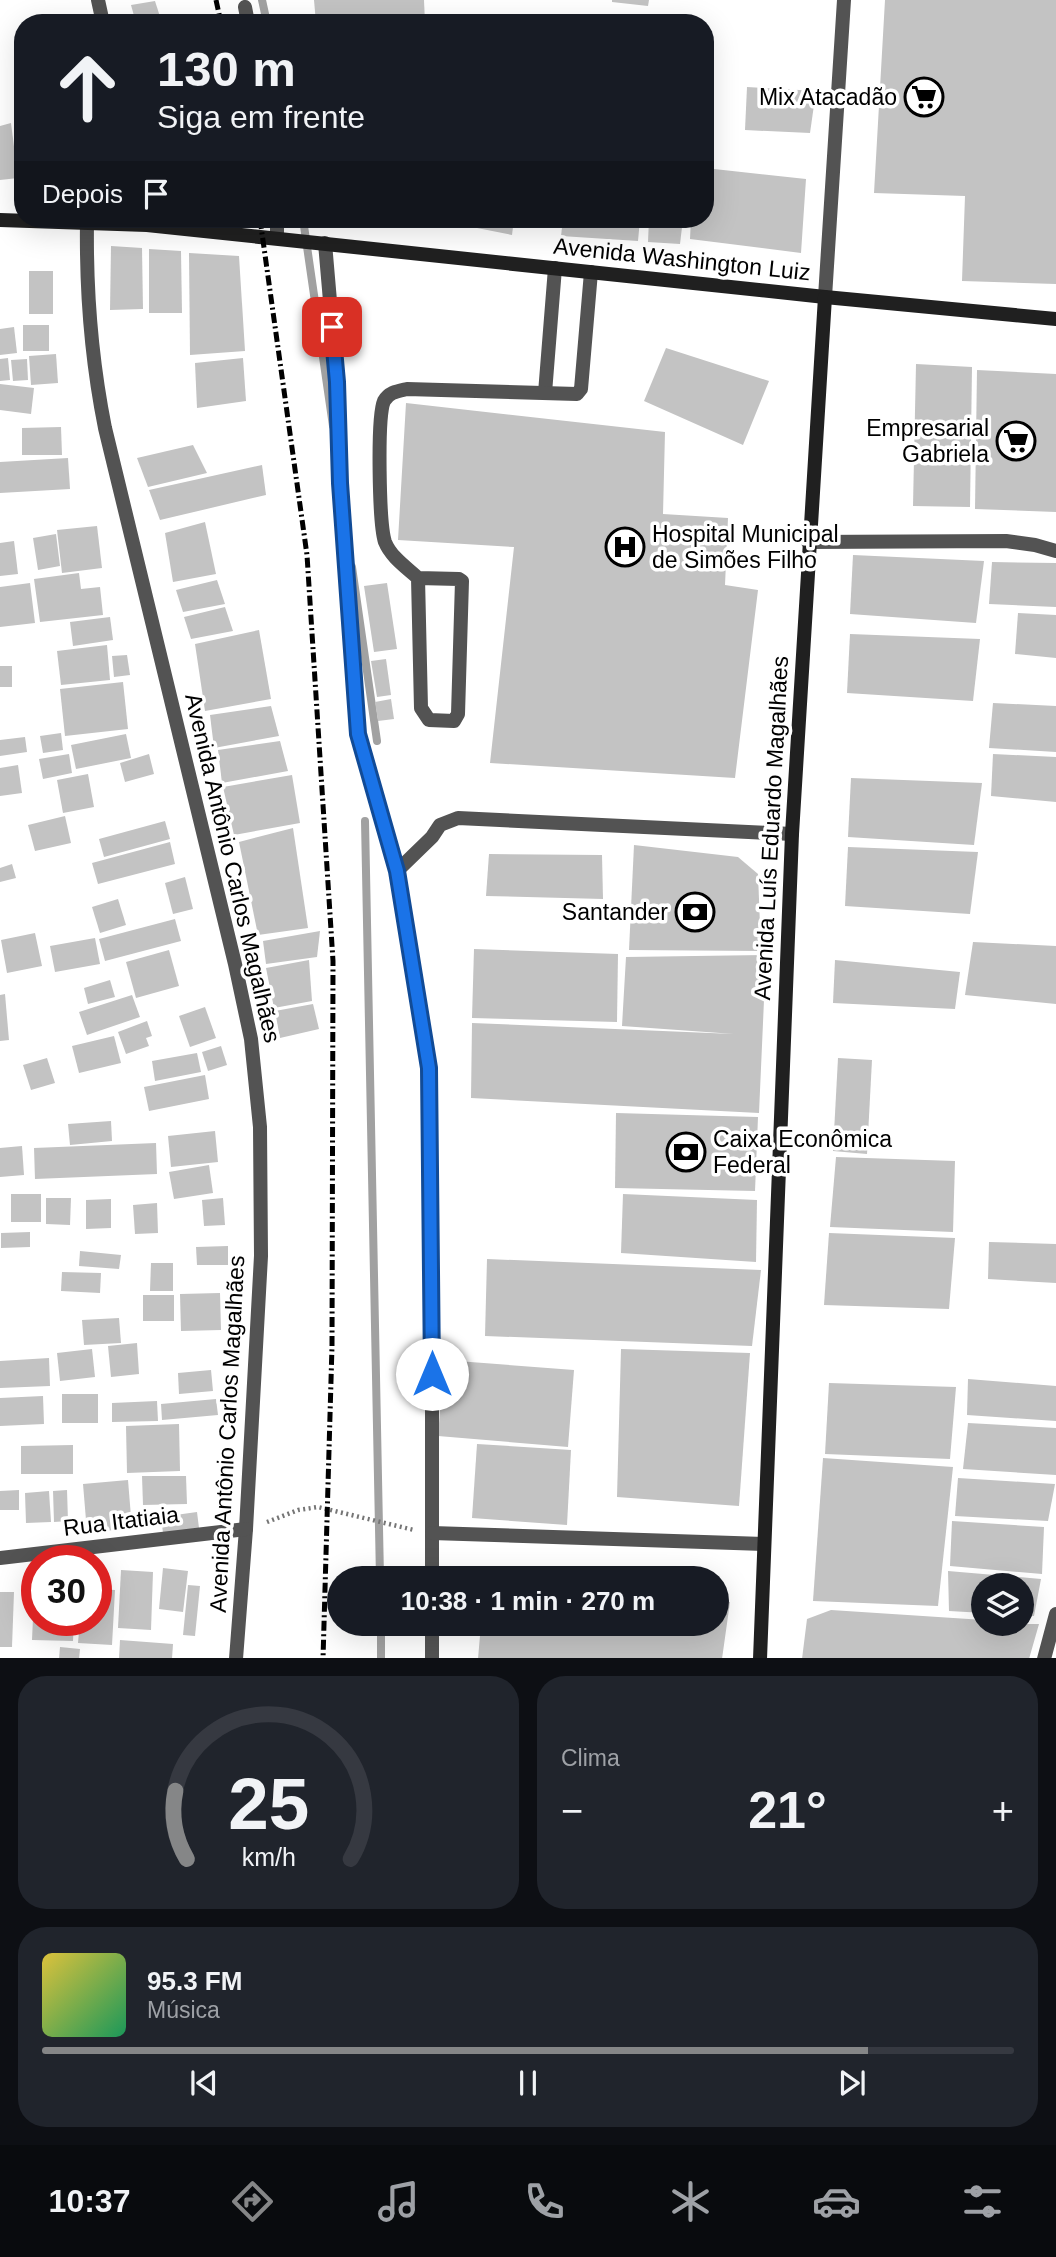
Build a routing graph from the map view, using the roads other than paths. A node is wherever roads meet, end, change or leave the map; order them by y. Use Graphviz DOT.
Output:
graph roads {
  1 [pos="844,0"];
  2 [pos="245,7"];
  3 [pos="246,14"];
  4 [pos="87,228"];
  5 [pos="194,228"];
  6 [pos="275,228"];
  7 [pos="274,238"];
  8 [pos="319,243"];
  9 [pos="555,268"];
  10 [pos="591,272"];
  11 [pos="825,297"];
  12 [pos="1056,319"];
  13 [pos="545,393"];
  14 [pos="808,542"];
  15 [pos="1056,551"];
  16 [pos="418,578"];
  17 [pos="792,834"];
  18 [pos="397,871"];
  19 [pos="246,1529"];
  20 [pos="432,1533"];
  21 [pos="764,1544"];
  22 [pos="0,1558"];
  23 [pos="432,1566"];
  24 [pos="1056,1614"];
  25 [pos="432,1636"];
  26 [pos="236,1658"];
  27 [pos="432,1658"];
  28 [pos="760,1658"];
  29 [pos="1044,1658"];
  1 -- 11 [label="street, Avenida Luís Eduardo Magalhães"];
  2 -- 3 [label="street"];
  4 -- 19 [label="street, Avenida Antônio Carlos Magalhães"];
  5 -- 7 [label="main road, Avenida Washington Luiz"];
  6 -- 7 [label="street"];
  7 -- 8 [label="main road, Avenida Washington Luiz"];
  8 -- 9 [label="main road, Avenida Washington Luiz"];
  8 -- 18 [label="street"];
  9 -- 10 [label="main road, Avenida Washington Luiz"];
  9 -- 13 [label="street"];
  10 -- 11 [label="main road, Avenida Washington Luiz"];
  10 -- 13 [label="street"];
  11 -- 12 [label="main road, Avenida Washington Luiz"];
  11 -- 14 [label="main road, Avenida Luís Eduardo Magalhães"];
  13 -- 16 [label="street"];
  14 -- 15 [label="street"];
  14 -- 17 [label="main road, Avenida Luís Eduardo Magalhães"];
  16 -- 16 [label="street"];
  17 -- 18 [label="street"];
  17 -- 21 [label="main road, Avenida Luís Eduardo Magalhães"];
  18 -- 20 [label="street"];
  19 -- 22 [label="street, Rua Itatiaia"];
  19 -- 26 [label="street, Avenida Antônio Carlos Magalhães"];
  20 -- 21 [label="street"];
  20 -- 23 [label="street"];
  21 -- 28 [label="main road, Avenida Luís Eduardo Magalhães"];
  24 -- 29 [label="street"];
  25 -- 27 [label="street"];
}
